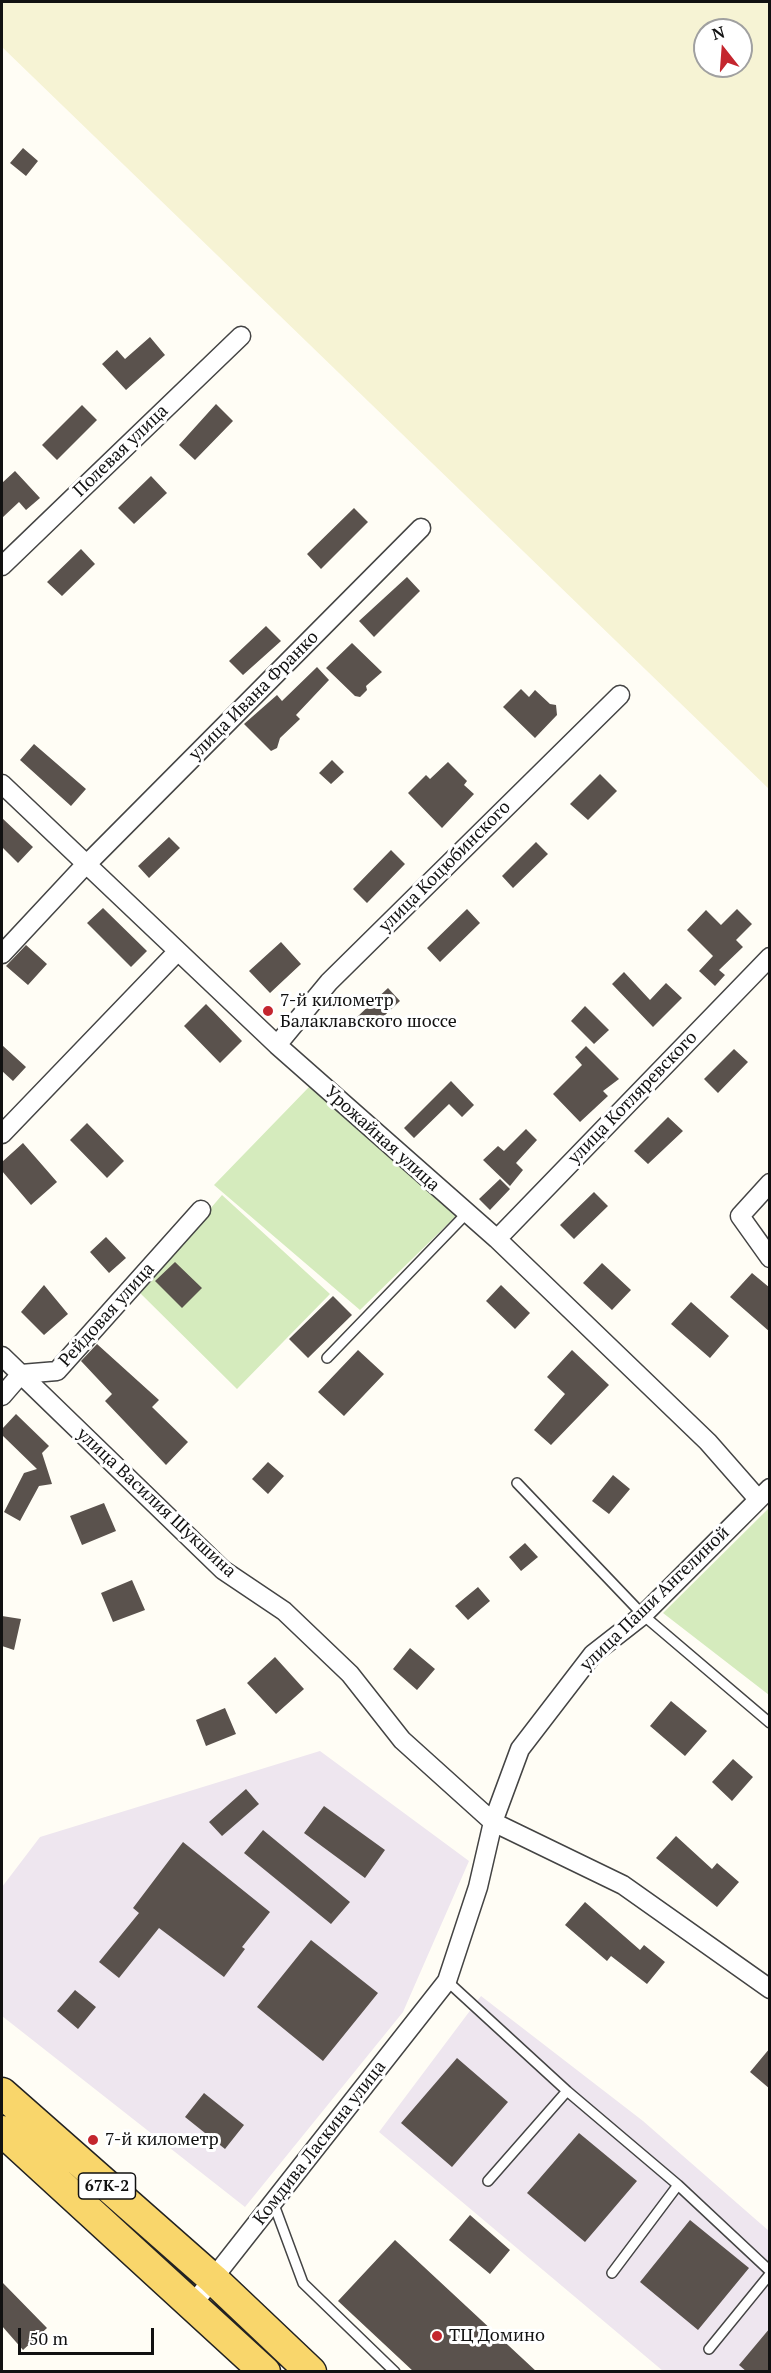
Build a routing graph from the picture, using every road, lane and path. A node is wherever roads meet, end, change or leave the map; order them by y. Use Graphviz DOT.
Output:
graph roads {
  1 [pos="241,336"];
  2 [pos="421,528"];
  3 [pos="2,566"];
  4 [pos="620,695"];
  5 [pos="2,784"];
  6 [pos="87,864"];
  7 [pos="178,951"];
  8 [pos="2,954"];
  9 [pos="770,957"];
  10 [pos="277,1045"];
  11 [pos="2,1134"];
  12 [pos="770,1183"];
  13 [pos="201,1209"];
  14 [pos="466,1214"];
  15 [pos="497,1239"];
  16 [pos="770,1258"];
  17 [pos="2,1356"];
  18 [pos="327,1358"];
  19 [pos="21,1374"];
  20 [pos="2,1396"];
  21 [pos="517,1483"];
  22 [pos="764,1494"];
  23 [pos="643,1615"];
  24 [pos="770,1723"];
  25 [pos="493,1822"];
  26 [pos="447,1981"];
  27 [pos="770,1989"];
  28 [pos="567,2091"];
  29 [pos="2,2093"];
  30 [pos="2,2131"];
  31 [pos="488,2181"];
  32 [pos="678,2184"];
  33 [pos="273,2202"];
  34 [pos="770,2272"];
  35 [pos="612,2273"];
  36 [pos="213,2279"];
  37 [pos="193,2304"];
  38 [pos="709,2349"];
  39 [pos="264,2372"];
  40 [pos="311,2372"];
  41 [pos="395,2372"];
  1 -- 3 [label="street, Полевая улица"];
  2 -- 6 [label="street, улица Ивана Франко"];
  4 -- 10 [label="street, улица Коцюбинского"];
  5 -- 6 [label="street, Урожайная улица"];
  6 -- 7 [label="street, Урожайная улица"];
  6 -- 8 [label="street, улица Ивана Франко"];
  7 -- 10 [label="street, Урожайная улица"];
  7 -- 11 [label="street"];
  9 -- 15 [label="street, улица Котляревского"];
  10 -- 14 [label="street, Урожайная улица"];
  12 -- 16 [label="street"];
  13 -- 19 [label="street, Рейдовая улица"];
  14 -- 15 [label="street, Урожайная улица"];
  14 -- 18 [label="lane"];
  15 -- 22 [label="street, Урожайная улица"];
  17 -- 19 [label="street, улица Василия Шукшина"];
  19 -- 20 [label="street"];
  19 -- 25 [label="street, улица Василия Шукшина"];
  21 -- 23 [label="lane"];
  22 -- 23 [label="street, улица Паши Ангелиной"];
  23 -- 24 [label="lane"];
  23 -- 25 [label="street, улица Паши Ангелиной"];
  25 -- 26 [label="street, улица Паши Ангелиной"];
  25 -- 27 [label="street, улица Василия Шукшина"];
  26 -- 28 [label="lane"];
  26 -- 33 [label="street, Комдива Ласкина улица"];
  28 -- 31 [label="lane"];
  28 -- 32 [label="lane"];
  29 -- 36 [label="main road, 67К-2"];
  30 -- 37 [label="main road, 67К-2"];
  32 -- 34 [label="lane"];
  32 -- 35 [label="lane"];
  33 -- 36 [label="street, Комдива Ласкина улица"];
  33 -- 41 [label="lane"];
  34 -- 38 [label="lane"];
  36 -- 37 [label="street, Комдива Ласкина улица"];
  36 -- 40 [label="main road, 67К-2"];
  37 -- 39 [label="main road, 67К-2"];
}
